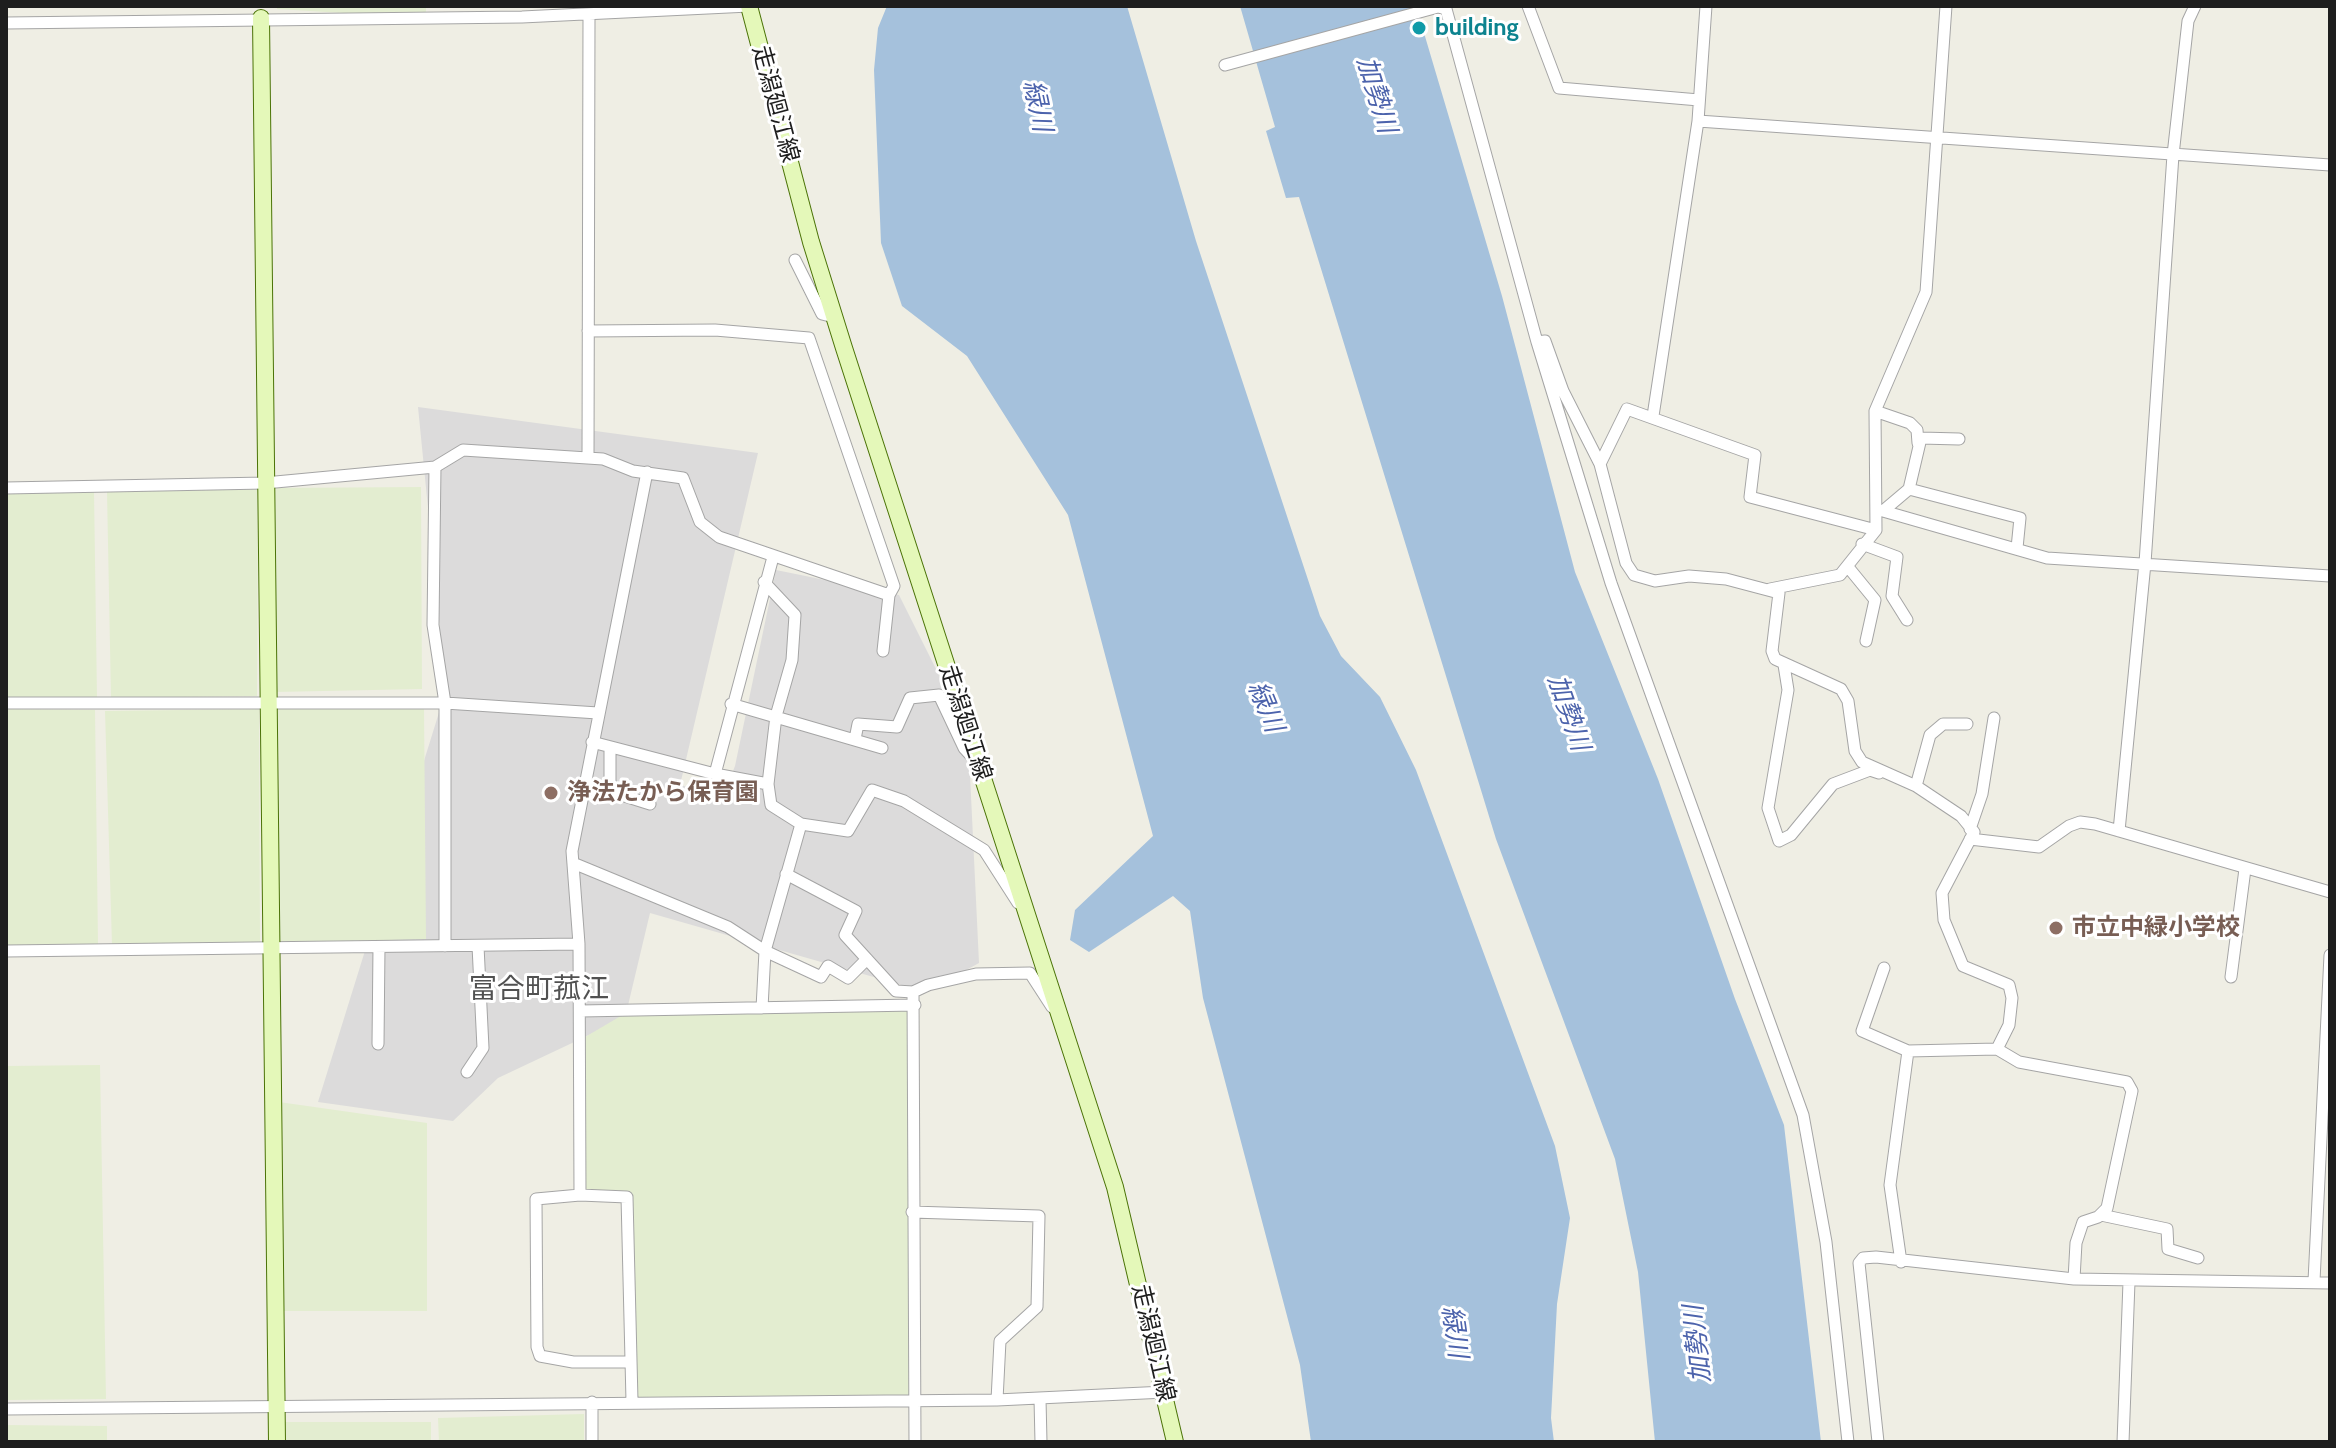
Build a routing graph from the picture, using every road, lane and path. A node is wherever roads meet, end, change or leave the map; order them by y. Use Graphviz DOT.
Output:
graph roads {
  1 [pos="749,6"];
  2 [pos="1528,6"];
  3 [pos="1706,6"];
  4 [pos="1946,6"];
  5 [pos="2195,6"];
  6 [pos="1443,7"];
  7 [pos="261,12"];
  8 [pos="433,12"];
  9 [pos="523,12"];
  10 [pos="589,15"];
  11 [pos="6,23"];
  12 [pos="1225,65"];
  13 [pos="1699,100"];
  14 [pos="1698,121"];
  15 [pos="1937,140"];
  16 [pos="2173,155"];
  17 [pos="2330,165"];
  18 [pos="795,260"];
  19 [pos="834,317"];
  20 [pos="588,331"];
  21 [pos="1537,342"];
  22 [pos="1875,411"];
  23 [pos="1653,416"];
  24 [pos="1959,439"];
  25 [pos="1918,444"];
  26 [pos="588,458"];
  27 [pos="1600,464"];
  28 [pos="435,467"];
  29 [pos="647,472"];
  30 [pos="265,483"];
  31 [pos="6,488"];
  32 [pos="1909,489"];
  33 [pos="1880,510"];
  34 [pos="1876,530"];
  35 [pos="1862,544"];
  36 [pos="2017,548"];
  37 [pos="773,557"];
  38 [pos="2145,563"];
  39 [pos="1848,567"];
  40 [pos="2330,576"];
  41 [pos="764,582"];
  42 [pos="1770,589"];
  43 [pos="889,595"];
  44 [pos="1875,600"];
  45 [pos="1895,600"];
  46 [pos="1907,620"];
  47 [pos="1866,641"];
  48 [pos="883,651"];
  49 [pos="1784,665"];
  50 [pos="6,703"];
  51 [pos="268,703"];
  52 [pos="445,703"];
  53 [pos="731,704"];
  54 [pos="598,713"];
  55 [pos="1994,718"];
  56 [pos="775,719"];
  57 [pos="1967,724"];
  58 [pos="855,739"];
  59 [pos="592,742"];
  60 [pos="610,748"];
  61 [pos="882,748"];
  62 [pos="978,764"];
  63 [pos="715,774"];
  64 [pos="1883,774"];
  65 [pos="768,784"];
  66 [pos="1916,786"];
  67 [pos="650,804"];
  68 [pos="801,824"];
  69 [pos="2119,831"];
  70 [pos="1970,834"];
  71 [pos="573,863"];
  72 [pos="2245,869"];
  73 [pos="786,874"];
  74 [pos="2330,892"];
  75 [pos="1029,919"];
  76 [pos="579,944"];
  77 [pos="445,946"];
  78 [pos="478,946"];
  79 [pos="379,947"];
  80 [pos="271,948"];
  81 [pos="6,951"];
  82 [pos="765,951"];
  83 [pos="2330,955"];
  84 [pos="867,959"];
  85 [pos="1884,968"];
  86 [pos="2231,977"];
  87 [pos="914,998"];
  88 [pos="762,1008"];
  89 [pos="580,1011"];
  90 [pos="1063,1025"];
  91 [pos="378,1044"];
  92 [pos="1997,1049"];
  93 [pos="1908,1051"];
  94 [pos="467,1072"];
  95 [pos="580,1195"];
  96 [pos="912,1212"];
  97 [pos="2101,1215"];
  98 [pos="2198,1258"];
  99 [pos="1901,1262"];
  100 [pos="2074,1279"];
  101 [pos="2314,1281"];
  102 [pos="2129,1282"];
  103 [pos="2330,1283"];
  104 [pos="631,1362"];
  105 [pos="1165,1392"];
  106 [pos="915,1399"];
  107 [pos="1040,1399"];
  108 [pos="997,1400"];
  109 [pos="632,1401"];
  110 [pos="592,1402"];
  111 [pos="276,1406"];
  112 [pos="6,1409"];
  113 [pos="277,1442"];
  114 [pos="592,1442"];
  115 [pos="915,1442"];
  116 [pos="1041,1442"];
  117 [pos="1175,1442"];
  118 [pos="1848,1442"];
  119 [pos="1878,1442"];
  120 [pos="2123,1442"];
  1 -- 10 [label="street"];
  1 -- 19 [label="main road, 走潟廻江線"];
  2 -- 13 [label="street"];
  3 -- 13 [label="street"];
  4 -- 15 [label="street"];
  5 -- 16 [label="street"];
  6 -- 12 [label="street"];
  6 -- 21 [label="street"];
  7 -- 8 [label="street"];
  7 -- 11 [label="street"];
  7 -- 30 [label="main road"];
  8 -- 9 [label="street"];
  9 -- 10 [label="street"];
  10 -- 20 [label="street"];
  13 -- 14 [label="street"];
  14 -- 15 [label="street"];
  14 -- 23 [label="street"];
  15 -- 16 [label="street"];
  15 -- 22 [label="street"];
  16 -- 17 [label="street"];
  16 -- 38 [label="street"];
  18 -- 19 [label="street"];
  19 -- 62 [label="main road, 走潟廻江線"];
  20 -- 26 [label="street"];
  20 -- 43 [label="street"];
  21 -- 27 [label="street"];
  21 -- 118 [label="street"];
  22 -- 25 [label="street"];
  22 -- 33 [label="street"];
  23 -- 27 [label="street"];
  23 -- 34 [label="street"];
  24 -- 25 [label="street"];
  25 -- 32 [label="street"];
  26 -- 28 [label="street"];
  26 -- 29 [label="street"];
  27 -- 42 [label="street"];
  28 -- 30 [label="street"];
  28 -- 52 [label="street"];
  29 -- 37 [label="street"];
  29 -- 54 [label="street"];
  30 -- 31 [label="street"];
  30 -- 51 [label="main road"];
  32 -- 33 [label="street"];
  32 -- 36 [label="street"];
  33 -- 34 [label="street"];
  33 -- 36 [label="street"];
  34 -- 35 [label="street"];
  35 -- 39 [label="street"];
  35 -- 45 [label="street"];
  36 -- 38 [label="street"];
  37 -- 41 [label="street"];
  37 -- 43 [label="street"];
  38 -- 40 [label="street"];
  38 -- 69 [label="street"];
  39 -- 42 [label="street"];
  39 -- 44 [label="street"];
  41 -- 53 [label="street"];
  41 -- 56 [label="street"];
  42 -- 49 [label="street"];
  43 -- 48 [label="street"];
  44 -- 45 [label="street"];
  44 -- 47 [label="street"];
  45 -- 46 [label="street"];
  49 -- 64 [label="street"];
  49 -- 64 [label="street"];
  50 -- 51 [label="street"];
  51 -- 52 [label="street"];
  51 -- 80 [label="main road"];
  52 -- 54 [label="street"];
  52 -- 77 [label="street"];
  53 -- 56 [label="street"];
  53 -- 63 [label="street"];
  54 -- 59 [label="street"];
  55 -- 70 [label="street"];
  56 -- 58 [label="street"];
  56 -- 65 [label="street"];
  57 -- 66 [label="street"];
  58 -- 61 [label="street"];
  58 -- 62 [label="street"];
  59 -- 60 [label="street"];
  59 -- 71 [label="street"];
  60 -- 63 [label="street"];
  60 -- 67 [label="street"];
  62 -- 75 [label="main road, 走潟廻江線"];
  63 -- 65 [label="street"];
  64 -- 66 [label="street"];
  65 -- 68 [label="street"];
  66 -- 70 [label="street"];
  68 -- 73 [label="street"];
  68 -- 75 [label="street"];
  69 -- 70 [label="street"];
  69 -- 72 [label="street"];
  70 -- 92 [label="street"];
  71 -- 76 [label="street"];
  71 -- 82 [label="street"];
  72 -- 74 [label="street"];
  72 -- 86 [label="street"];
  73 -- 82 [label="street"];
  73 -- 84 [label="street"];
  75 -- 90 [label="main road, 走潟廻江線"];
  76 -- 78 [label="street"];
  76 -- 89 [label="street"];
  77 -- 78 [label="street"];
  77 -- 79 [label="street"];
  78 -- 94 [label="street"];
  79 -- 80 [label="street"];
  79 -- 91 [label="street"];
  80 -- 81 [label="street"];
  80 -- 111 [label="main road"];
  82 -- 84 [label="street"];
  82 -- 88 [label="street"];
  83 -- 101 [label="street"];
  84 -- 87 [label="street"];
  85 -- 93 [label="street"];
  87 -- 88 [label="street"];
  87 -- 90 [label="street"];
  87 -- 96 [label="street"];
  88 -- 89 [label="street"];
  89 -- 95 [label="street"];
  90 -- 105 [label="main road, 走潟廻江線"];
  92 -- 93 [label="street"];
  92 -- 97 [label="street"];
  93 -- 99 [label="street"];
  95 -- 104 [label="street"];
  95 -- 104 [label="street"];
  96 -- 106 [label="street"];
  96 -- 108 [label="street"];
  97 -- 98 [label="street"];
  97 -- 100 [label="street"];
  99 -- 100 [label="street"];
  99 -- 119 [label="street"];
  100 -- 102 [label="street"];
  101 -- 102 [label="street"];
  101 -- 103 [label="street"];
  102 -- 120 [label="street"];
  104 -- 109 [label="street"];
  105 -- 107 [label="street"];
  105 -- 117 [label="main road, 走潟廻江線"];
  106 -- 108 [label="street"];
  106 -- 109 [label="street"];
  106 -- 115 [label="street"];
  107 -- 108 [label="street"];
  107 -- 116 [label="street"];
  109 -- 110 [label="street"];
  110 -- 111 [label="street"];
  110 -- 114 [label="street"];
  111 -- 112 [label="street"];
  111 -- 113 [label="main road"];
}
